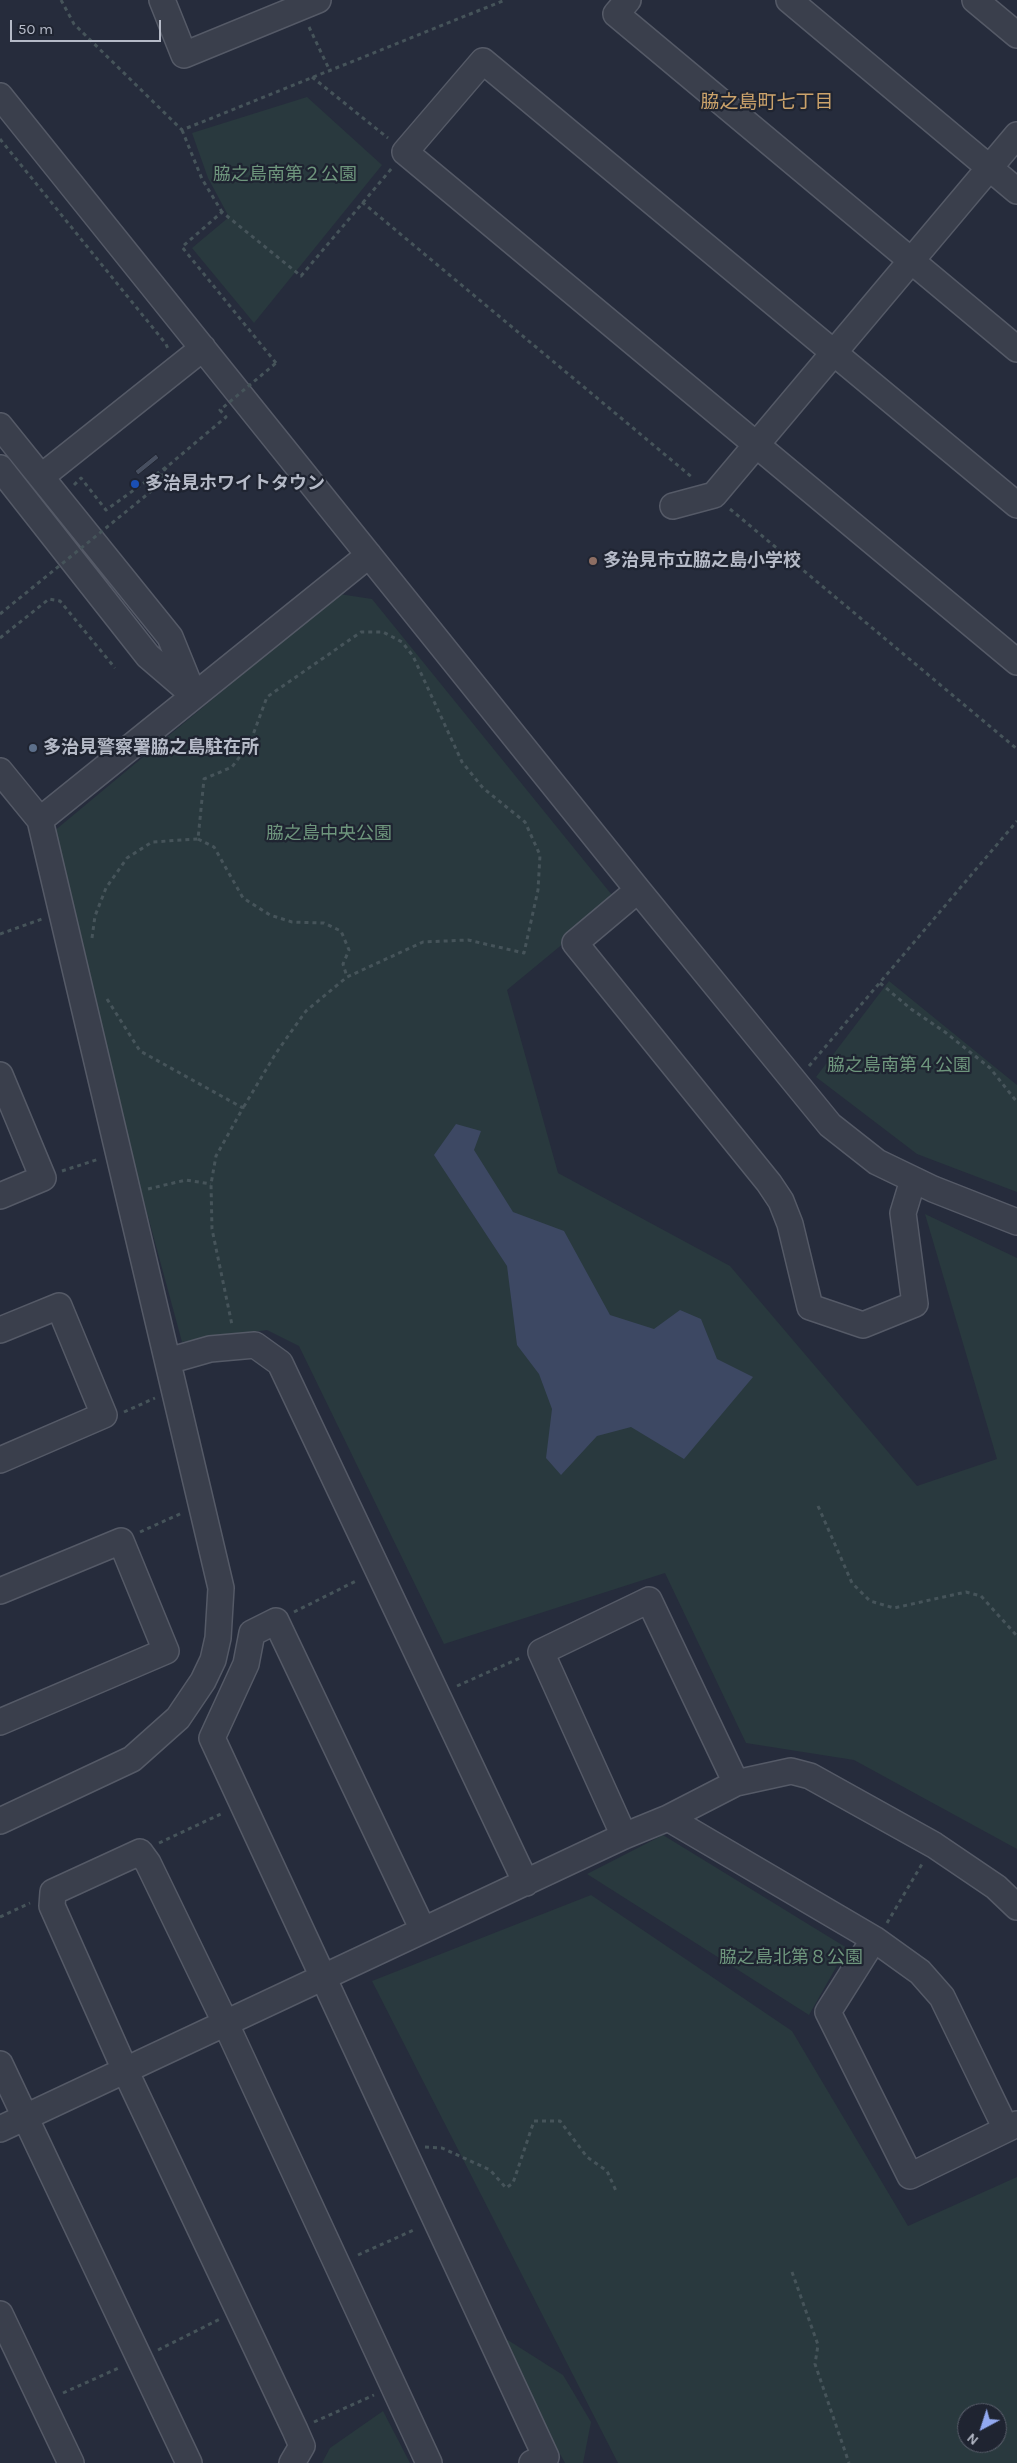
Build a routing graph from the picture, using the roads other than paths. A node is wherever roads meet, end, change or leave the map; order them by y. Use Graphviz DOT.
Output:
graph roads {
  1 [pos="162,0"];
  2 [pos="628,0"];
  3 [pos="789,0"];
  4 [pos="975,0"];
  5 [pos="309,4"];
  6 [pos="1017,35"];
  7 [pos="0,96"];
  8 [pos="1017,135"];
  9 [pos="990,168"];
  10 [pos="1017,191"];
  11 [pos="912,261"];
  12 [pos="203,348"];
  13 [pos="1017,349"];
  14 [pos="832,352"];
  15 [pos="0,426"];
  16 [pos="756,446"];
  17 [pos="0,468"];
  18 [pos="41,477"];
  19 [pos="1017,505"];
  20 [pos="673,506"];
  21 [pos="369,555"];
  22 [pos="1017,662"];
  23 [pos="194,696"];
  24 [pos="0,771"];
  25 [pos="40,820"];
  26 [pos="638,890"];
  27 [pos="0,1075"];
  28 [pos="913,1180"];
  29 [pos="0,1196"];
  30 [pos="1017,1222"];
  31 [pos="0,1330"];
  32 [pos="168,1361"];
  33 [pos="0,1460"];
  34 [pos="0,1591"];
  35 [pos="0,1722"];
  36 [pos="736,1783"];
  37 [pos="668,1818"];
  38 [pos="0,1821"];
  39 [pos="624,1836"];
  40 [pos="526,1883"];
  41 [pos="1017,1907"];
  42 [pos="423,1930"];
  43 [pos="874,1939"];
  44 [pos="323,1978"];
  45 [pos="225,2022"];
  46 [pos="0,2064"];
  47 [pos="125,2070"];
  48 [pos="24,2117"];
  49 [pos="1012,2127"];
  50 [pos="0,2129"];
  51 [pos="0,2314"];
  52 [pos="71,2463"];
  53 [pos="189,2463"];
  54 [pos="292,2463"];
  55 [pos="429,2463"];
  56 [pos="532,2463"];
  1 -- 5 [label="street"];
  2 -- 11 [label="street"];
  3 -- 9 [label="street"];
  4 -- 6 [label="street"];
  7 -- 12 [label="street"];
  8 -- 9 [label="street"];
  9 -- 10 [label="street"];
  9 -- 11 [label="street"];
  11 -- 13 [label="street"];
  11 -- 14 [label="street"];
  12 -- 18 [label="street"];
  12 -- 21 [label="street"];
  14 -- 16 [label="street"];
  14 -- 16 [label="street"];
  14 -- 19 [label="street"];
  15 -- 18 [label="street"];
  16 -- 20 [label="street"];
  16 -- 22 [label="street"];
  17 -- 23 [label="street"];
  18 -- 23 [label="street"];
  21 -- 23 [label="street"];
  21 -- 26 [label="street"];
  23 -- 25 [label="street"];
  24 -- 25 [label="street"];
  25 -- 32 [label="street"];
  26 -- 28 [label="street"];
  26 -- 28 [label="street"];
  27 -- 29 [label="street"];
  28 -- 30 [label="street"];
  31 -- 33 [label="street"];
  32 -- 38 [label="street"];
  32 -- 40 [label="street"];
  34 -- 35 [label="street"];
  36 -- 37 [label="street"];
  36 -- 39 [label="street"];
  36 -- 41 [label="street"];
  37 -- 39 [label="street"];
  37 -- 43 [label="street"];
  39 -- 40 [label="street"];
  40 -- 42 [label="street"];
  42 -- 44 [label="street"];
  42 -- 44 [label="street"];
  43 -- 49 [label="street"];
  43 -- 49 [label="street"];
  44 -- 45 [label="street"];
  44 -- 56 [label="street"];
  45 -- 47 [label="street"];
  45 -- 47 [label="street"];
  45 -- 55 [label="street"];
  46 -- 48 [label="street"];
  47 -- 48 [label="street"];
  47 -- 54 [label="street"];
  48 -- 50 [label="street"];
  48 -- 53 [label="street"];
  51 -- 52 [label="street"];
}
